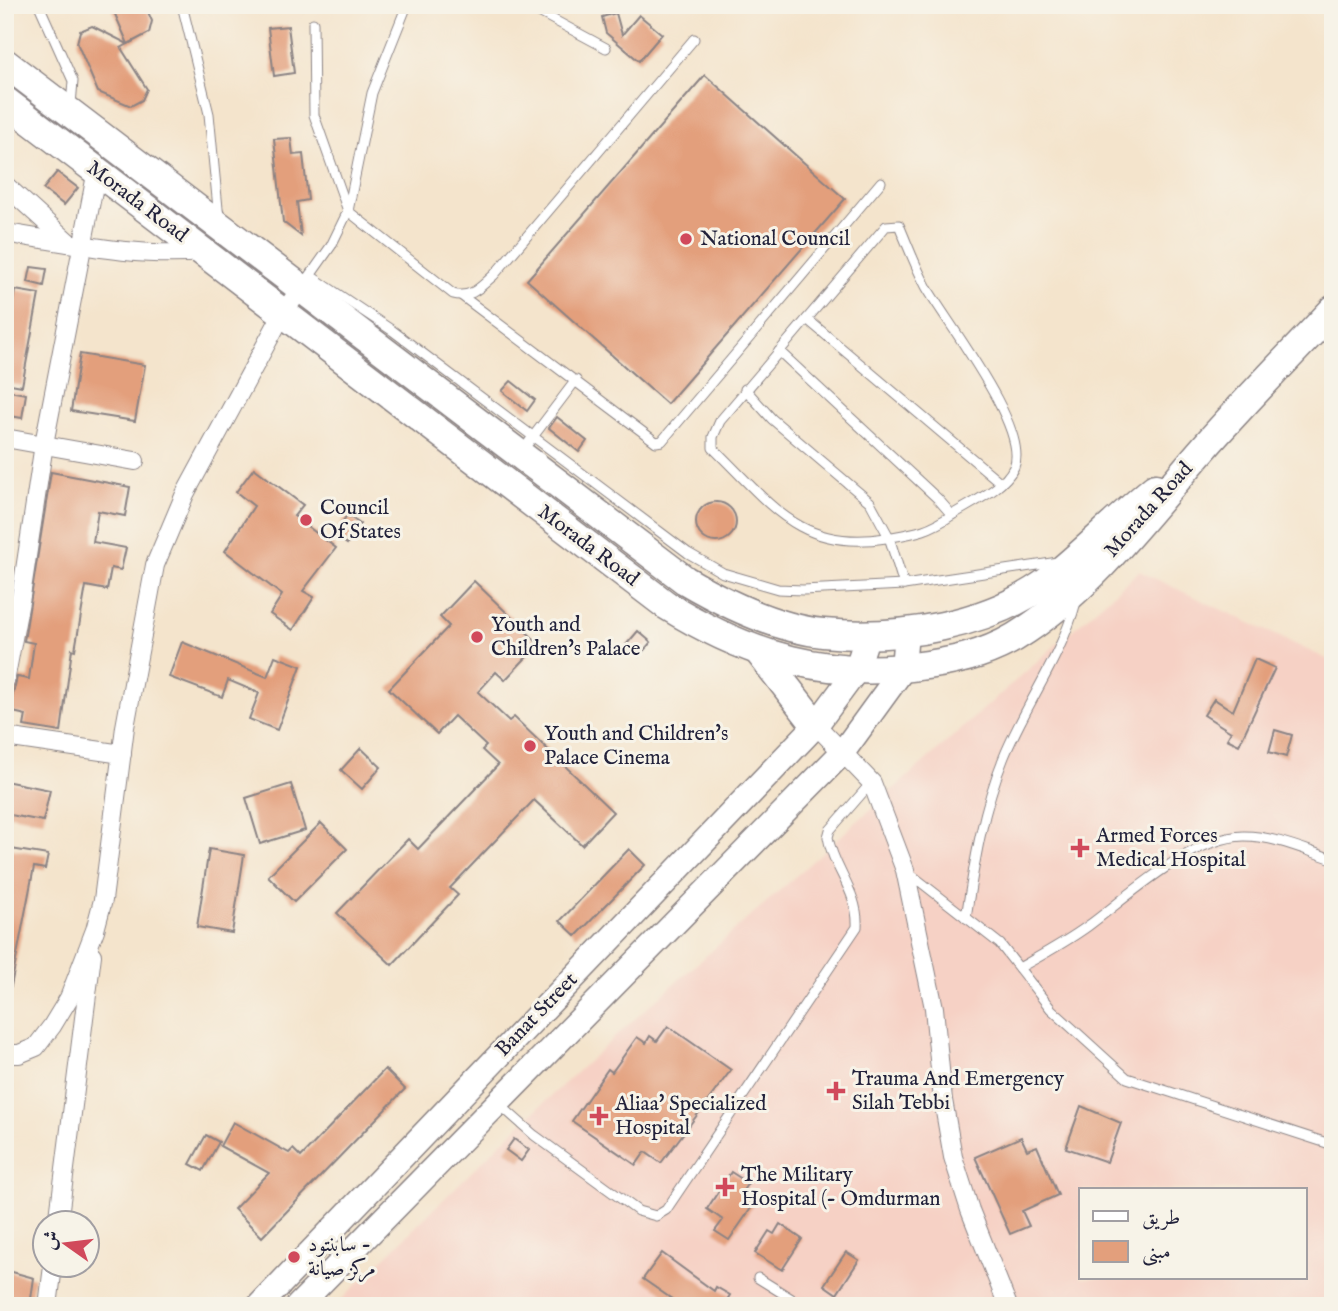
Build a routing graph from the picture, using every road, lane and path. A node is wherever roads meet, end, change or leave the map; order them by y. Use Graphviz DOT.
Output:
graph roads {
  1 [pos="39,5"];
  2 [pos="182,5"];
  3 [pos="407,5"];
  4 [pos="526,5"];
  5 [pos="313,23"];
  6 [pos="694,39"];
  7 [pos="606,48"];
  8 [pos="5,63"];
  9 [pos="5,100"];
  10 [pos="70,111"];
  11 [pos="97,170"];
  12 [pos="881,182"];
  13 [pos="5,185"];
  14 [pos="348,211"];
  15 [pos="219,224"];
  16 [pos="5,233"];
  17 [pos="77,244"];
  18 [pos="203,252"];
  19 [pos="306,281"];
  20 [pos="462,296"];
  21 [pos="1333,310"];
  22 [pos="283,313"];
  23 [pos="807,319"];
  24 [pos="779,351"];
  25 [pos="576,380"];
  26 [pos="745,389"];
  27 [pos="5,438"];
  28 [pos="44,444"];
  29 [pos="135,461"];
  30 [pos="515,461"];
  31 [pos="1001,483"];
  32 [pos="951,515"];
  33 [pos="889,537"];
  34 [pos="1075,572"];
  35 [pos="904,585"];
  36 [pos="13,595"];
  37 [pos="906,632"];
  38 [pos="868,634"];
  39 [pos="759,652"];
  40 [pos="903,669"];
  41 [pos="856,671"];
  42 [pos="5,681"];
  43 [pos="816,725"];
  44 [pos="5,737"];
  45 [pos="842,753"];
  46 [pos="122,754"];
  47 [pos="872,783"];
  48 [pos="1333,859"];
  49 [pos="905,870"];
  50 [pos="966,918"];
  51 [pos="95,930"];
  52 [pos="1019,968"];
  53 [pos="5,1054"];
  54 [pos="497,1102"];
  55 [pos="1333,1145"];
  56 [pos="60,1210"];
  57 [pos="758,1278"];
  58 [pos="50,1280"];
  59 [pos="47,1306"];
  60 [pos="258,1306"];
  61 [pos="298,1306"];
  62 [pos="803,1306"];
  63 [pos="1008,1306"];
  1 -- 10 [label="lane"];
  2 -- 15 [label="lane"];
  3 -- 14 [label="lane"];
  4 -- 7 [label="lane"];
  5 -- 14 [label="lane"];
  6 -- 20 [label="lane"];
  8 -- 10 [label="main road, Morada Road"];
  9 -- 11 [label="main road, Morada Road"];
  10 -- 15 [label="main road, Morada Road"];
  11 -- 17 [label="street"];
  11 -- 18 [label="main road, Morada Road"];
  12 -- 25 [label="lane"];
  13 -- 17 [label="street"];
  14 -- 19 [label="lane"];
  14 -- 20 [label="lane"];
  15 -- 18 [label="street"];
  15 -- 19 [label="main road, Morada Road"];
  16 -- 17 [label="street"];
  17 -- 18 [label="street"];
  17 -- 28 [label="street"];
  18 -- 22 [label="main road, Morada Road"];
  19 -- 22 [label="street"];
  19 -- 30 [label="main road, Morada Road"];
  20 -- 25 [label="lane"];
  21 -- 34 [label="main road, Morada Road"];
  22 -- 30 [label="main road, Morada Road"];
  22 -- 46 [label="street"];
  23 -- 24 [label="lane"];
  23 -- 31 [label="lane"];
  23 -- 31 [label="lane"];
  24 -- 26 [label="lane"];
  24 -- 32 [label="lane"];
  25 -- 30 [label="lane"];
  26 -- 33 [label="lane"];
  26 -- 33 [label="lane"];
  27 -- 28 [label="street"];
  28 -- 29 [label="street"];
  28 -- 36 [label="street"];
  30 -- 35 [label="lane"];
  30 -- 38 [label="main road, Morada Road"];
  30 -- 39 [label="main road, Morada Road"];
  31 -- 32 [label="lane"];
  32 -- 33 [label="lane"];
  33 -- 35 [label="lane"];
  34 -- 35 [label="lane"];
  34 -- 37 [label="main road, Morada Road"];
  34 -- 40 [label="main road, Morada Road"];
  34 -- 50 [label="lane"];
  36 -- 42 [label="street"];
  37 -- 38 [label="main road, Morada Road"];
  37 -- 40 [label="main road"];
  38 -- 41 [label="main road, Banat Street"];
  39 -- 41 [label="main road, Morada Road"];
  39 -- 43 [label="main road"];
  40 -- 41 [label="main road, Morada Road"];
  40 -- 45 [label="main road, Banat Street"];
  41 -- 43 [label="main road, Banat Street"];
  43 -- 45 [label="street"];
  43 -- 60 [label="main road, Banat Street"];
  44 -- 46 [label="street"];
  45 -- 47 [label="street"];
  45 -- 54 [label="main road, Banat Street"];
  46 -- 51 [label="street"];
  47 -- 49 [label="street"];
  47 -- 54 [label="lane"];
  48 -- 52 [label="lane"];
  49 -- 50 [label="lane"];
  49 -- 63 [label="street"];
  50 -- 52 [label="lane"];
  51 -- 53 [label="street"];
  51 -- 56 [label="street"];
  52 -- 55 [label="lane"];
  54 -- 61 [label="main road, Banat Street"];
  57 -- 62 [label="lane"];
  58 -- 59 [label="street"];
}
